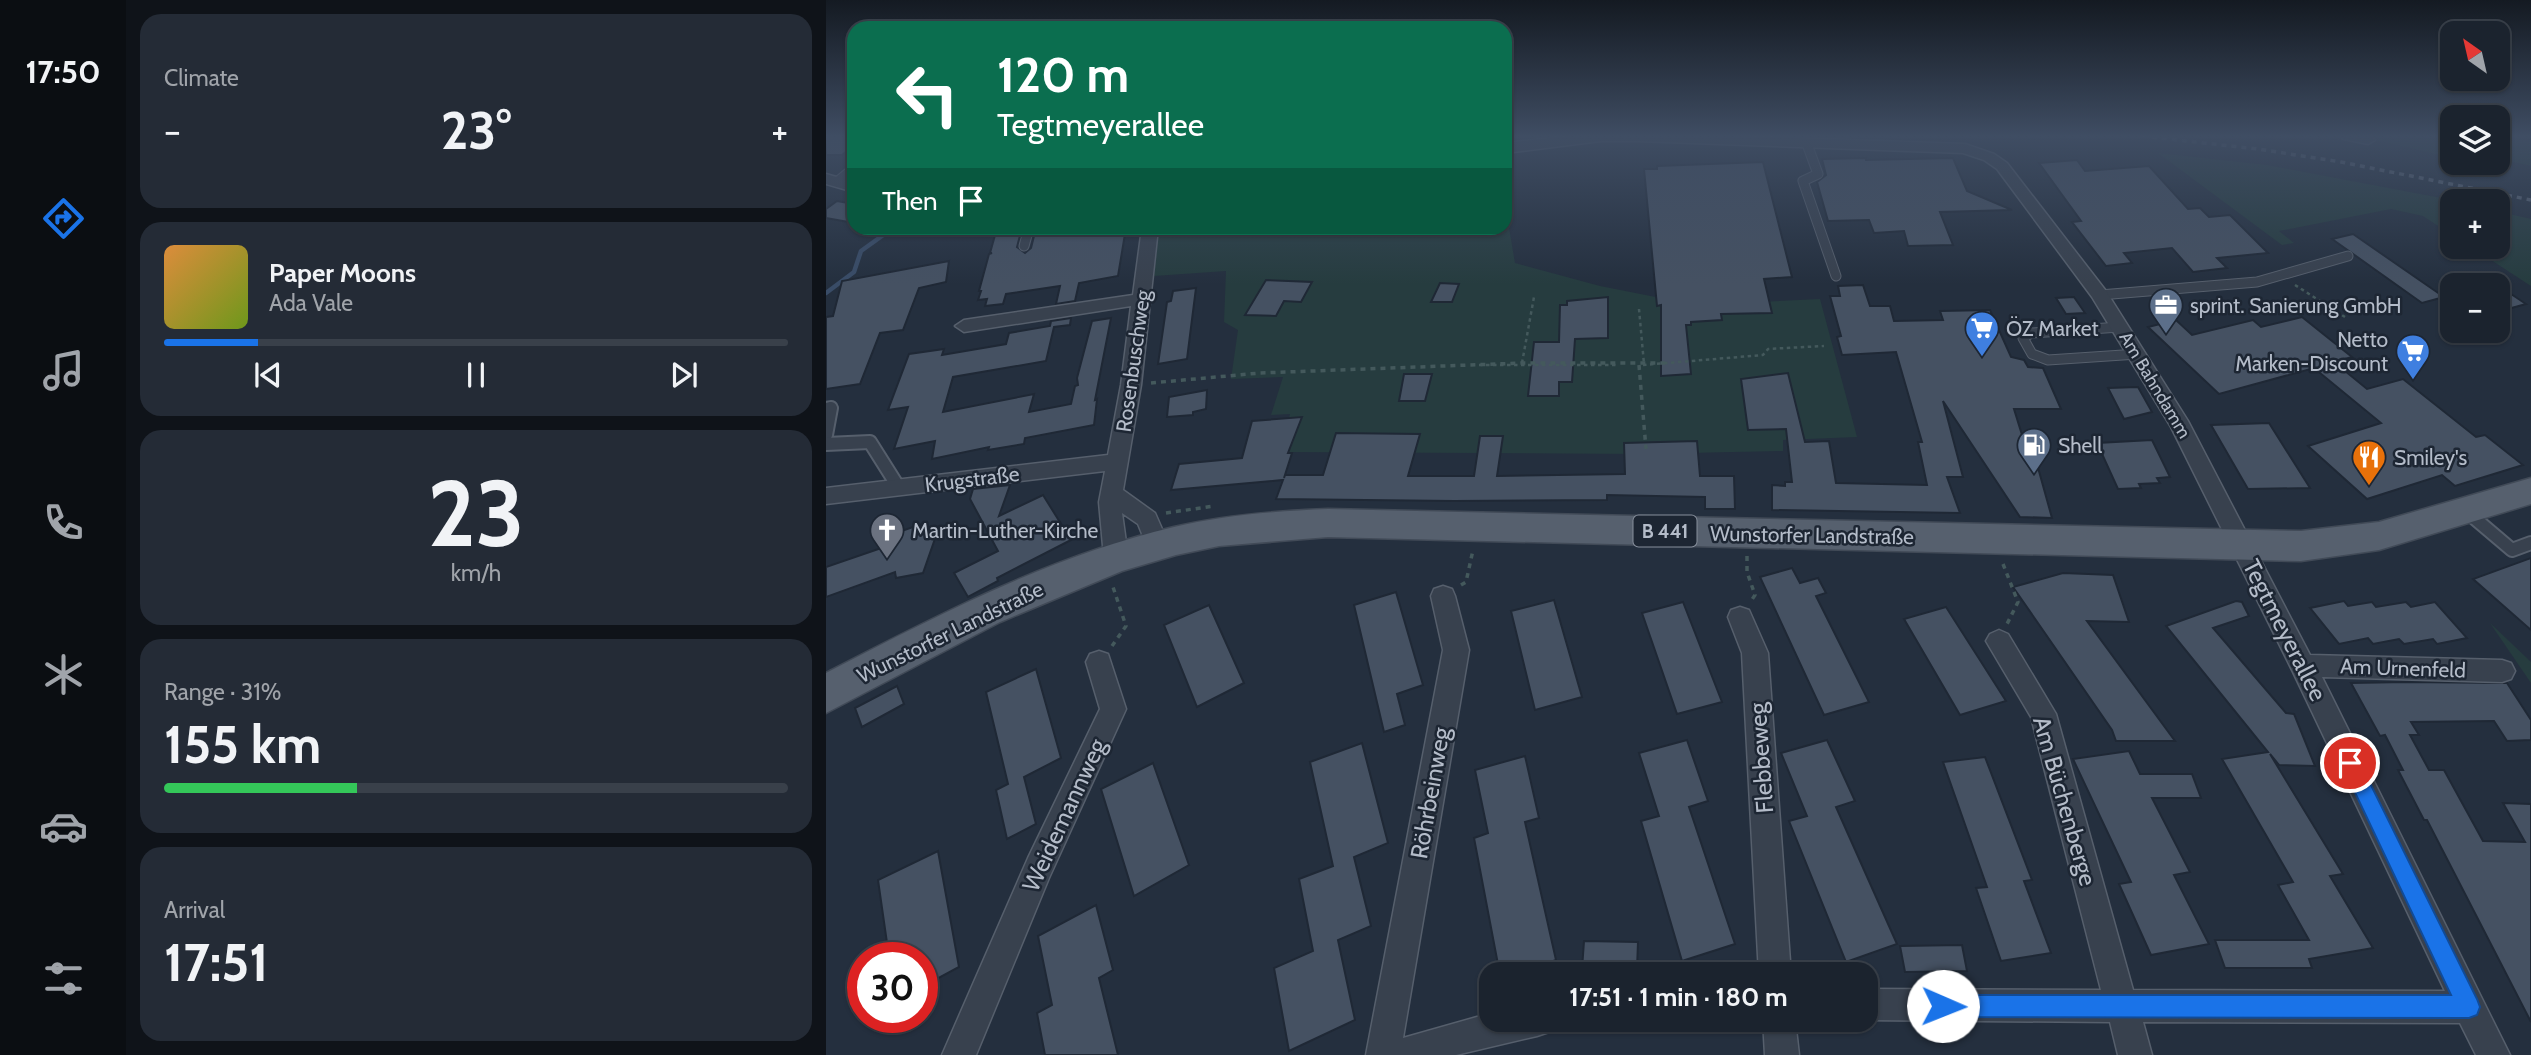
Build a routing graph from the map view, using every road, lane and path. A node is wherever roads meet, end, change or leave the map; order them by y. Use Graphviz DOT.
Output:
graph roads {
  1 [pos="1804,185"];
  2 [pos="2017,185"];
  3 [pos="1027,235"];
  4 [pos="1149,235"];
  5 [pos="1024,246"];
  6 [pos="2348,256"];
  7 [pos="2298,272"];
  8 [pos="2284,275"];
  9 [pos="1836,276"];
  10 [pos="2100,295"];
  11 [pos="1534,297"];
  12 [pos="1142,299"];
  13 [pos="1639,309"];
  14 [pos="2346,317"];
  15 [pos="964,326"];
  16 [pos="2120,327"];
  17 [pos="1824,346"];
  18 [pos="2138,354"];
  19 [pos="1522,363"];
  20 [pos="1641,365"];
  21 [pos="1131,385"];
  22 [pos="826,409"];
  23 [pos="826,435"];
  24 [pos="826,444"];
  25 [pos="1646,449"];
  26 [pos="1117,462"];
  27 [pos="899,488"];
  28 [pos="2531,491"];
  29 [pos="1111,493"];
  30 [pos="826,496"];
  31 [pos="2466,511"];
  32 [pos="2531,543"];
  33 [pos="1157,545"];
  34 [pos="1474,545"];
  35 [pos="2242,545"];
  36 [pos="1747,550"];
  37 [pos="2001,558"];
  38 [pos="1114,570"];
  39 [pos="1443,596"];
  40 [pos="1740,617"];
  41 [pos="1999,641"];
  42 [pos="1099,662"];
  43 [pos="2303,666"];
  44 [pos="2502,671"];
  45 [pos="826,694"];
  46 [pos="1774,962"];
  47 [pos="1878,1005"];
  48 [pos="2469,1007"];
  49 [pos="2123,1008"];
  50 [pos="1479,1031"];
  51 [pos="1780,1032"];
  52 [pos="959,1055"];
  53 [pos="1383,1055"];
  54 [pos="1403,1055"];
  55 [pos="1782,1055"];
  56 [pos="2135,1055"];
  57 [pos="2493,1055"];
  1 -- 9 [label="lane"];
  2 -- 10 [label="street, Am Bahndamm"];
  3 -- 5 [label="lane"];
  4 -- 12 [label="street, Rosenbuschweg"];
  6 -- 7 [label="lane"];
  7 -- 8 [label="lane"];
  8 -- 10 [label="lane"];
  8 -- 14 [label="path"];
  10 -- 16 [label="street, Am Bahndamm"];
  11 -- 19 [label="path"];
  12 -- 15 [label="street"];
  12 -- 21 [label="street, Rosenbuschweg"];
  13 -- 20 [label="path"];
  16 -- 18 [label="street, Am Bahndamm"];
  16 -- 18 [label="lane"];
  17 -- 20 [label="path"];
  18 -- 35 [label="street, Am Bahndamm"];
  19 -- 20 [label="path"];
  19 -- 21 [label="path"];
  20 -- 25 [label="path"];
  21 -- 26 [label="street, Rosenbuschweg"];
  22 -- 23 [label="lane"];
  24 -- 27 [label="lane"];
  26 -- 27 [label="street, Krugstraße"];
  26 -- 29 [label="street, Rosenbuschweg"];
  27 -- 30 [label="street, Krugstraße"];
  28 -- 31 [label="main road, Wunstorfer Landstraße / B 441"];
  29 -- 33 [label="street"];
  29 -- 38 [label="street, Rosenbuschweg"];
  31 -- 32 [label="lane"];
  31 -- 35 [label="main road, Wunstorfer Landstraße / B 441"];
  33 -- 35 [label="main road, Wunstorfer Landstraße / B 441"];
  33 -- 38 [label="main road, Wunstorfer Landstraße / B 441"];
  34 -- 39 [label="path"];
  35 -- 43 [label="street, Tegtmeyerallee"];
  36 -- 40 [label="path"];
  37 -- 41 [label="path"];
  38 -- 42 [label="path"];
  38 -- 45 [label="main road, Wunstorfer Landstraße / B 441"];
  39 -- 53 [label="street, Röhrbeinweg"];
  40 -- 46 [label="street, Flebbeweg"];
  41 -- 49 [label="street, Am Büchenberge"];
  42 -- 52 [label="street, Weidemannweg"];
  43 -- 44 [label="street, Am Urnenfeld"];
  43 -- 48 [label="street, Tegtmeyerallee"];
  47 -- 49 [label="street"];
  48 -- 49 [label="street"];
  48 -- 57 [label="street, Tegtmeyerallee"];
  49 -- 56 [label="street, Am Büchenberge"];
  50 -- 54 [label="street"];
  51 -- 55 [label="street"];
}
